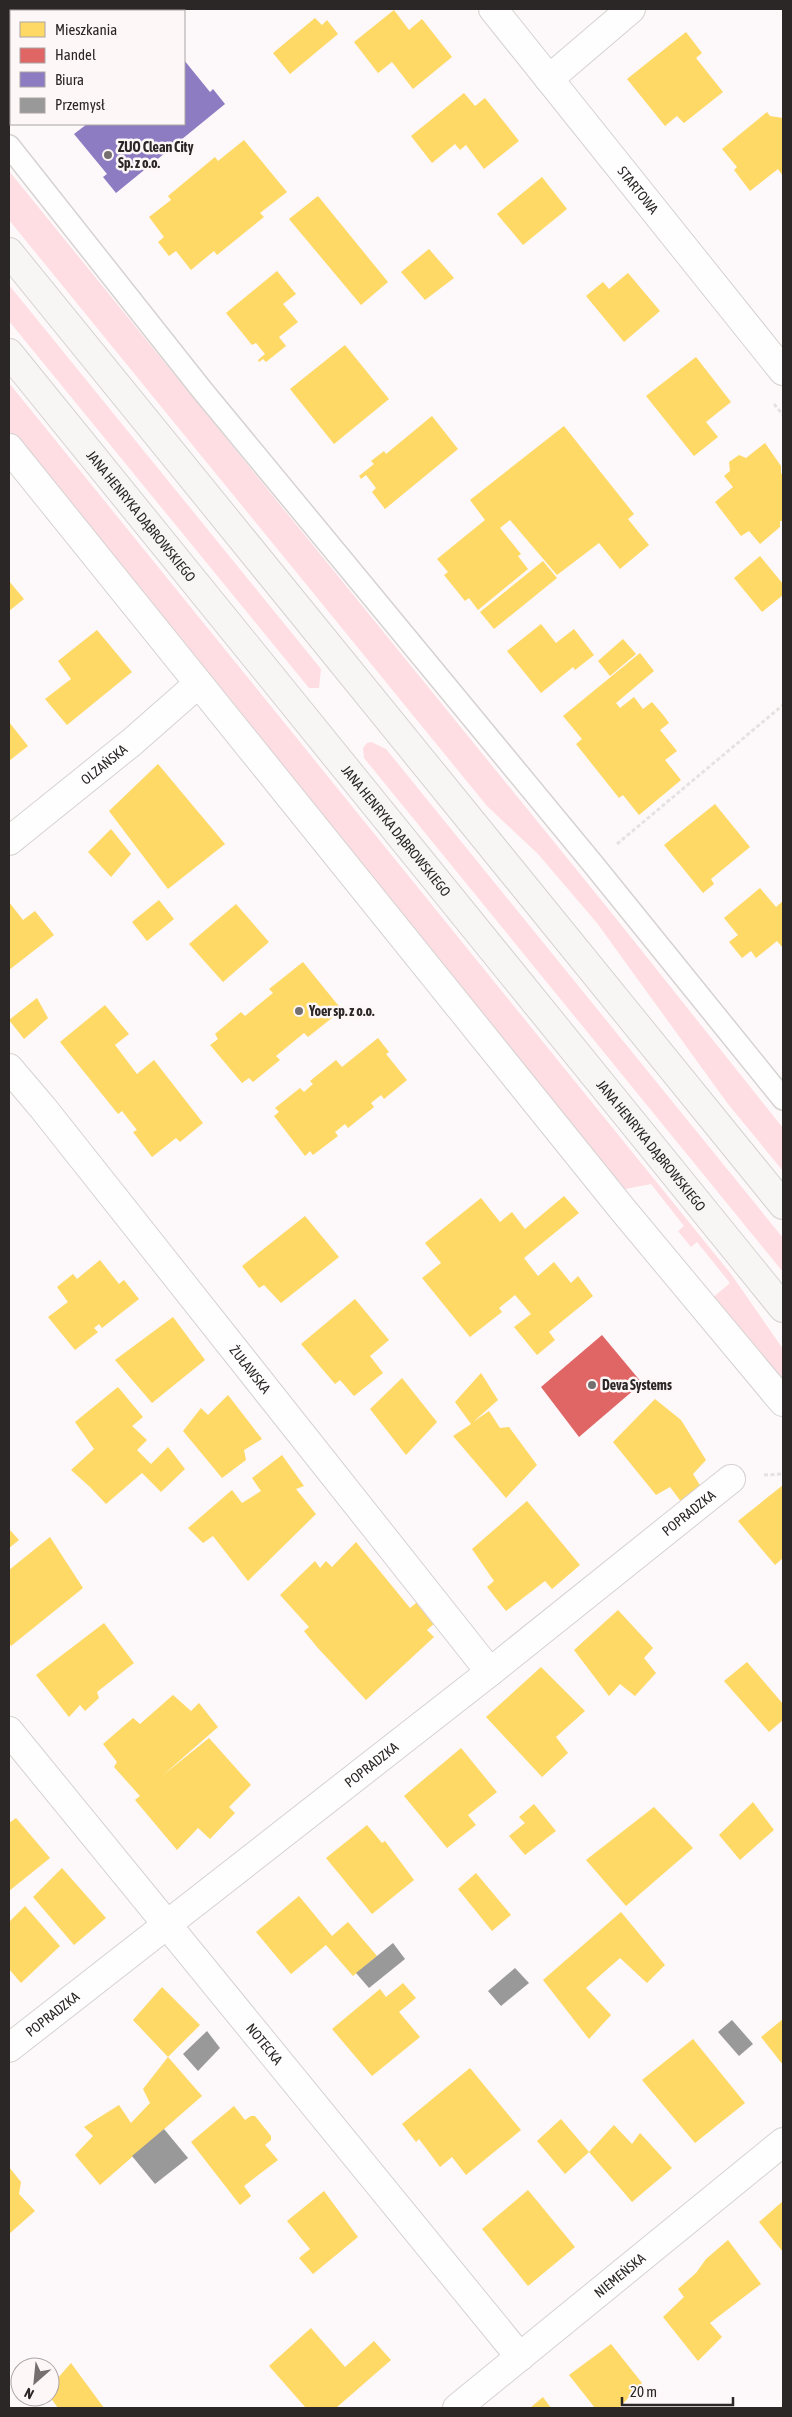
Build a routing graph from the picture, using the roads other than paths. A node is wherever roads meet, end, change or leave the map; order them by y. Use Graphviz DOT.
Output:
graph roads {
  1 [pos="493,9"];
  2 [pos="631,9"];
  3 [pos="549,79"];
  4 [pos="9,146"];
  5 [pos="9,252"];
  6 [pos="9,354"];
  7 [pos="783,371"];
  8 [pos="9,448"];
  9 [pos="198,684"];
  10 [pos="9,842"];
  11 [pos="9,1068"];
  12 [pos="783,1099"];
  13 [pos="783,1205"];
  14 [pos="783,1308"];
  15 [pos="783,1402"];
  16 [pos="731,1479"];
  17 [pos="490,1672"];
  18 [pos="9,1731"];
  19 [pos="165,1925"];
  20 [pos="9,2048"];
  21 [pos="783,2142"];
  22 [pos="520,2358"];
  23 [pos="457,2408"];
  1 -- 3 [label="street, STARTOWA"];
  2 -- 3 [label="street"];
  3 -- 7 [label="street, STARTOWA"];
  4 -- 12 [label="lane"];
  5 -- 13 [label="main road"];
  6 -- 14 [label="main road, JANA HENRYKA DĄBROWSKIEGO"];
  8 -- 9 [label="street"];
  9 -- 10 [label="street, OLZAŃSKA"];
  9 -- 15 [label="street"];
  11 -- 17 [label="street, ŻUŁAWSKA"];
  16 -- 17 [label="street, POPRADZKA"];
  17 -- 19 [label="street, POPRADZKA"];
  18 -- 19 [label="street, NOTECKA"];
  19 -- 20 [label="street, POPRADZKA"];
  19 -- 22 [label="street, NOTECKA"];
  21 -- 22 [label="street, NIEMEŃSKA"];
  22 -- 23 [label="street, NIEMEŃSKA"];
}
